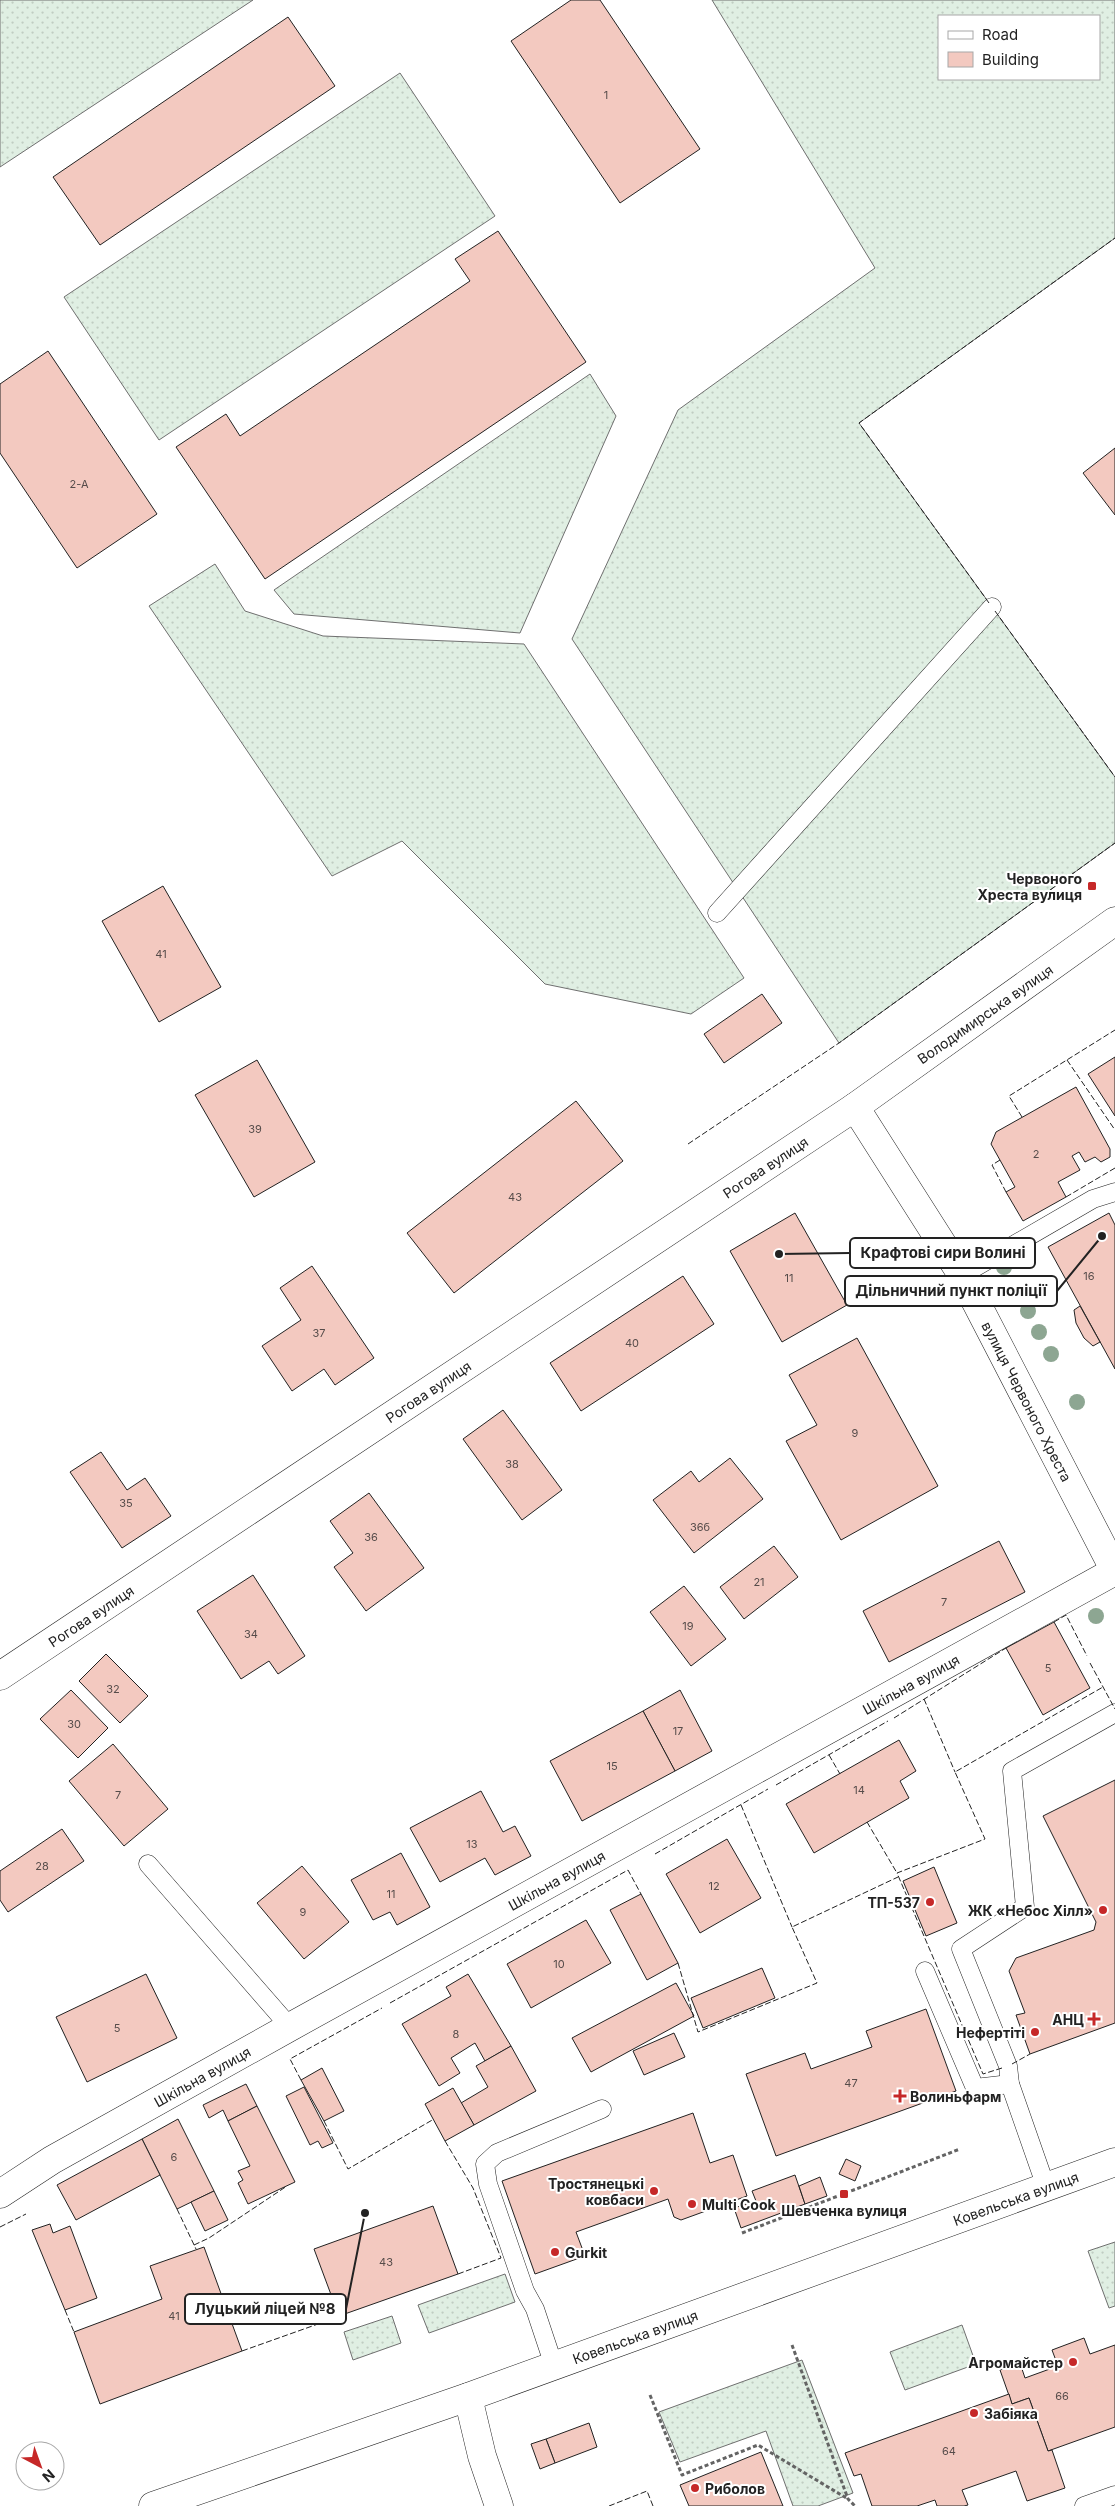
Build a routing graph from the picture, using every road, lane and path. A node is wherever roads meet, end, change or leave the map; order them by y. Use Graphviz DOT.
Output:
graph roads {
  1 [pos="992,607"];
  2 [pos="717,913"];
  3 [pos="1115,921"];
  4 [pos="855,1107"];
  5 [pos="1115,1192"];
  6 [pos="962,1275"];
  7 [pos="1115,1571"];
  8 [pos="0,1676"];
  9 [pos="1115,1714"];
  10 [pos="148,1864"];
  11 [pos="925,1971"];
  12 [pos="290,2027"];
  13 [pos="1010,2084"];
  14 [pos="602,2109"];
  15 [pos="960,2149"];
  16 [pos="1115,2162"];
  17 [pos="1046,2187"];
  18 [pos="0,2194"];
  19 [pos="742,2233"];
  20 [pos="792,2344"];
  21 [pos="554,2366"];
  22 [pos="650,2395"];
  23 [pos="468,2397"];
  24 [pos="1115,2495"];
  25 [pos="848,2499"];
  26 [pos="153,2506"];
  27 [pos="500,2506"];
  28 [pos="855,2506"];
  29 [pos="1084,2506"];
  1 -- 2 [label="lane"];
  3 -- 4 [label="street, Володимирська вулиця"];
  4 -- 6 [label="street, вулиця Червоного Хреста"];
  4 -- 8 [label="street, Рогова вулиця"];
  5 -- 6 [label="lane"];
  6 -- 7 [label="street, вулиця Червоного Хреста"];
  7 -- 12 [label="street, Шкільна вулиця"];
  9 -- 13 [label="lane"];
  10 -- 12 [label="lane"];
  11 -- 13 [label="lane"];
  12 -- 18 [label="street, Шкільна вулиця"];
  13 -- 17 [label="lane"];
  14 -- 21 [label="lane"];
  15 -- 19 [label="path"];
  16 -- 17 [label="street, Ковельська вулиця"];
  17 -- 21 [label="street, Ковельська вулиця"];
  20 -- 25 [label="path"];
  21 -- 23 [label="street, Ковельська вулиця"];
  22 -- 25 [label="path"];
  23 -- 26 [label="street, Ковельська вулиця"];
  23 -- 27 [label="street"];
  24 -- 29 [label="lane"];
  25 -- 28 [label="path"];
}
